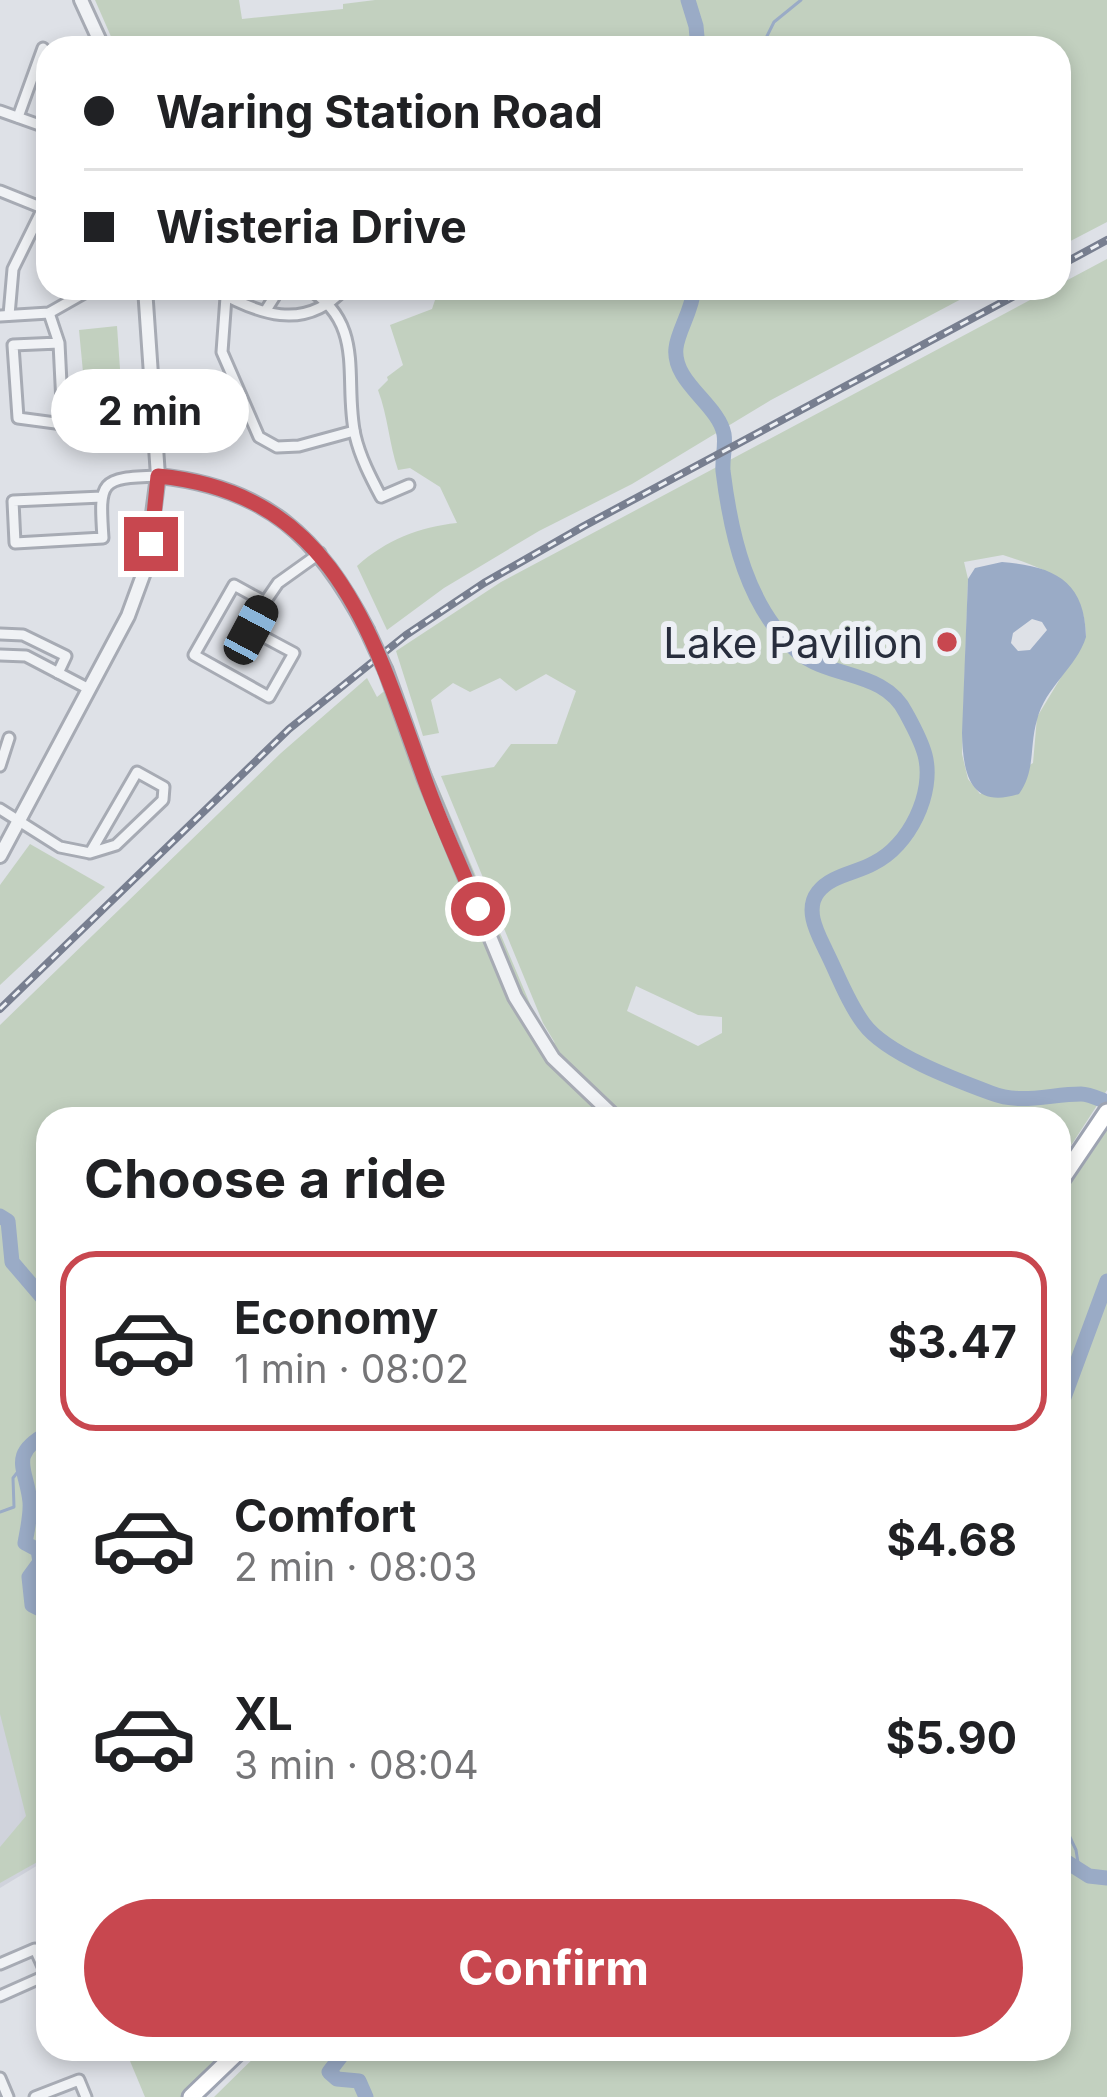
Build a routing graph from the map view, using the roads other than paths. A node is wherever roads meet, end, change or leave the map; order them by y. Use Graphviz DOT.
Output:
graph roads {
  1 [pos="81,0"];
  2 [pos="98,36"];
  3 [pos="36,67"];
  4 [pos="0,111"];
  5 [pos="18,117"];
  6 [pos="36,124"];
  7 [pos="0,191"];
  8 [pos="36,202"];
  9 [pos="36,226"];
  10 [pos="0,266"];
  11 [pos="13,269"];
  12 [pos="72,300"];
  13 [pos="146,300"];
  14 [pos="226,300"];
  15 [pos="235,300"];
  16 [pos="272,300"];
  17 [pos="322,300"];
  18 [pos="333,300"];
  19 [pos="328,305"];
  20 [pos="266,310"];
  21 [pos="49,313"];
  22 [pos="5,315"];
  23 [pos="59,343"];
  24 [pos="354,430"];
  25 [pos="158,476"];
  26 [pos="409,484"];
  27 [pos="102,497"];
  28 [pos="320,553"];
  29 [pos="266,602"];
  30 [pos="0,634"];
  31 [pos="0,655"];
  32 [pos="58,673"];
  33 [pos="89,689"];
  34 [pos="8,738"];
  35 [pos="0,766"];
  36 [pos="0,809"];
  37 [pos="21,821"];
  38 [pos="90,853"];
  39 [pos="0,856"];
  40 [pos="604,1107"];
  41 [pos="1104,1117"];
  42 [pos="1071,1165"];
  43 [pos="36,1951"];
  44 [pos="0,1964"];
  45 [pos="36,1980"];
  46 [pos="0,1996"];
  47 [pos="228,2061"];
  48 [pos="0,2078"];
  49 [pos="40,2096"];
  50 [pos="8,2097"];
  51 [pos="86,2097"];
  52 [pos="191,2097"];
  1 -- 2 [label="street"];
  3 -- 5 [label="street"];
  4 -- 5 [label="street"];
  5 -- 6 [label="street"];
  7 -- 8 [label="street"];
  9 -- 11 [label="street"];
  10 -- 11 [label="street"];
  11 -- 22 [label="street"];
  12 -- 21 [label="street"];
  13 -- 25 [label="street"];
  14 -- 24 [label="street"];
  15 -- 20 [label="street"];
  16 -- 20 [label="street"];
  17 -- 19 [label="street"];
  18 -- 19 [label="street"];
  19 -- 20 [label="street"];
  19 -- 24 [label="street"];
  21 -- 22 [label="street"];
  21 -- 23 [label="street"];
  23 -- 23 [label="street"];
  24 -- 26 [label="street"];
  25 -- 27 [label="street"];
  25 -- 28 [label="street"];
  25 -- 33 [label="street"];
  27 -- 27 [label="street"];
  28 -- 29 [label="street"];
  28 -- 40 [label="street, bridge"];
  29 -- 29 [label="street"];
  30 -- 32 [label="street"];
  31 -- 32 [label="street"];
  32 -- 33 [label="street"];
  33 -- 37 [label="street"];
  34 -- 35 [label="street"];
  36 -- 37 [label="street"];
  37 -- 38 [label="street"];
  37 -- 39 [label="street"];
  38 -- 38 [label="street"];
  41 -- 42 [label="main road"];
  43 -- 44 [label="street"];
  45 -- 46 [label="street"];
  47 -- 52 [label="main road"];
  48 -- 50 [label="street"];
  49 -- 51 [label="street"];
}
